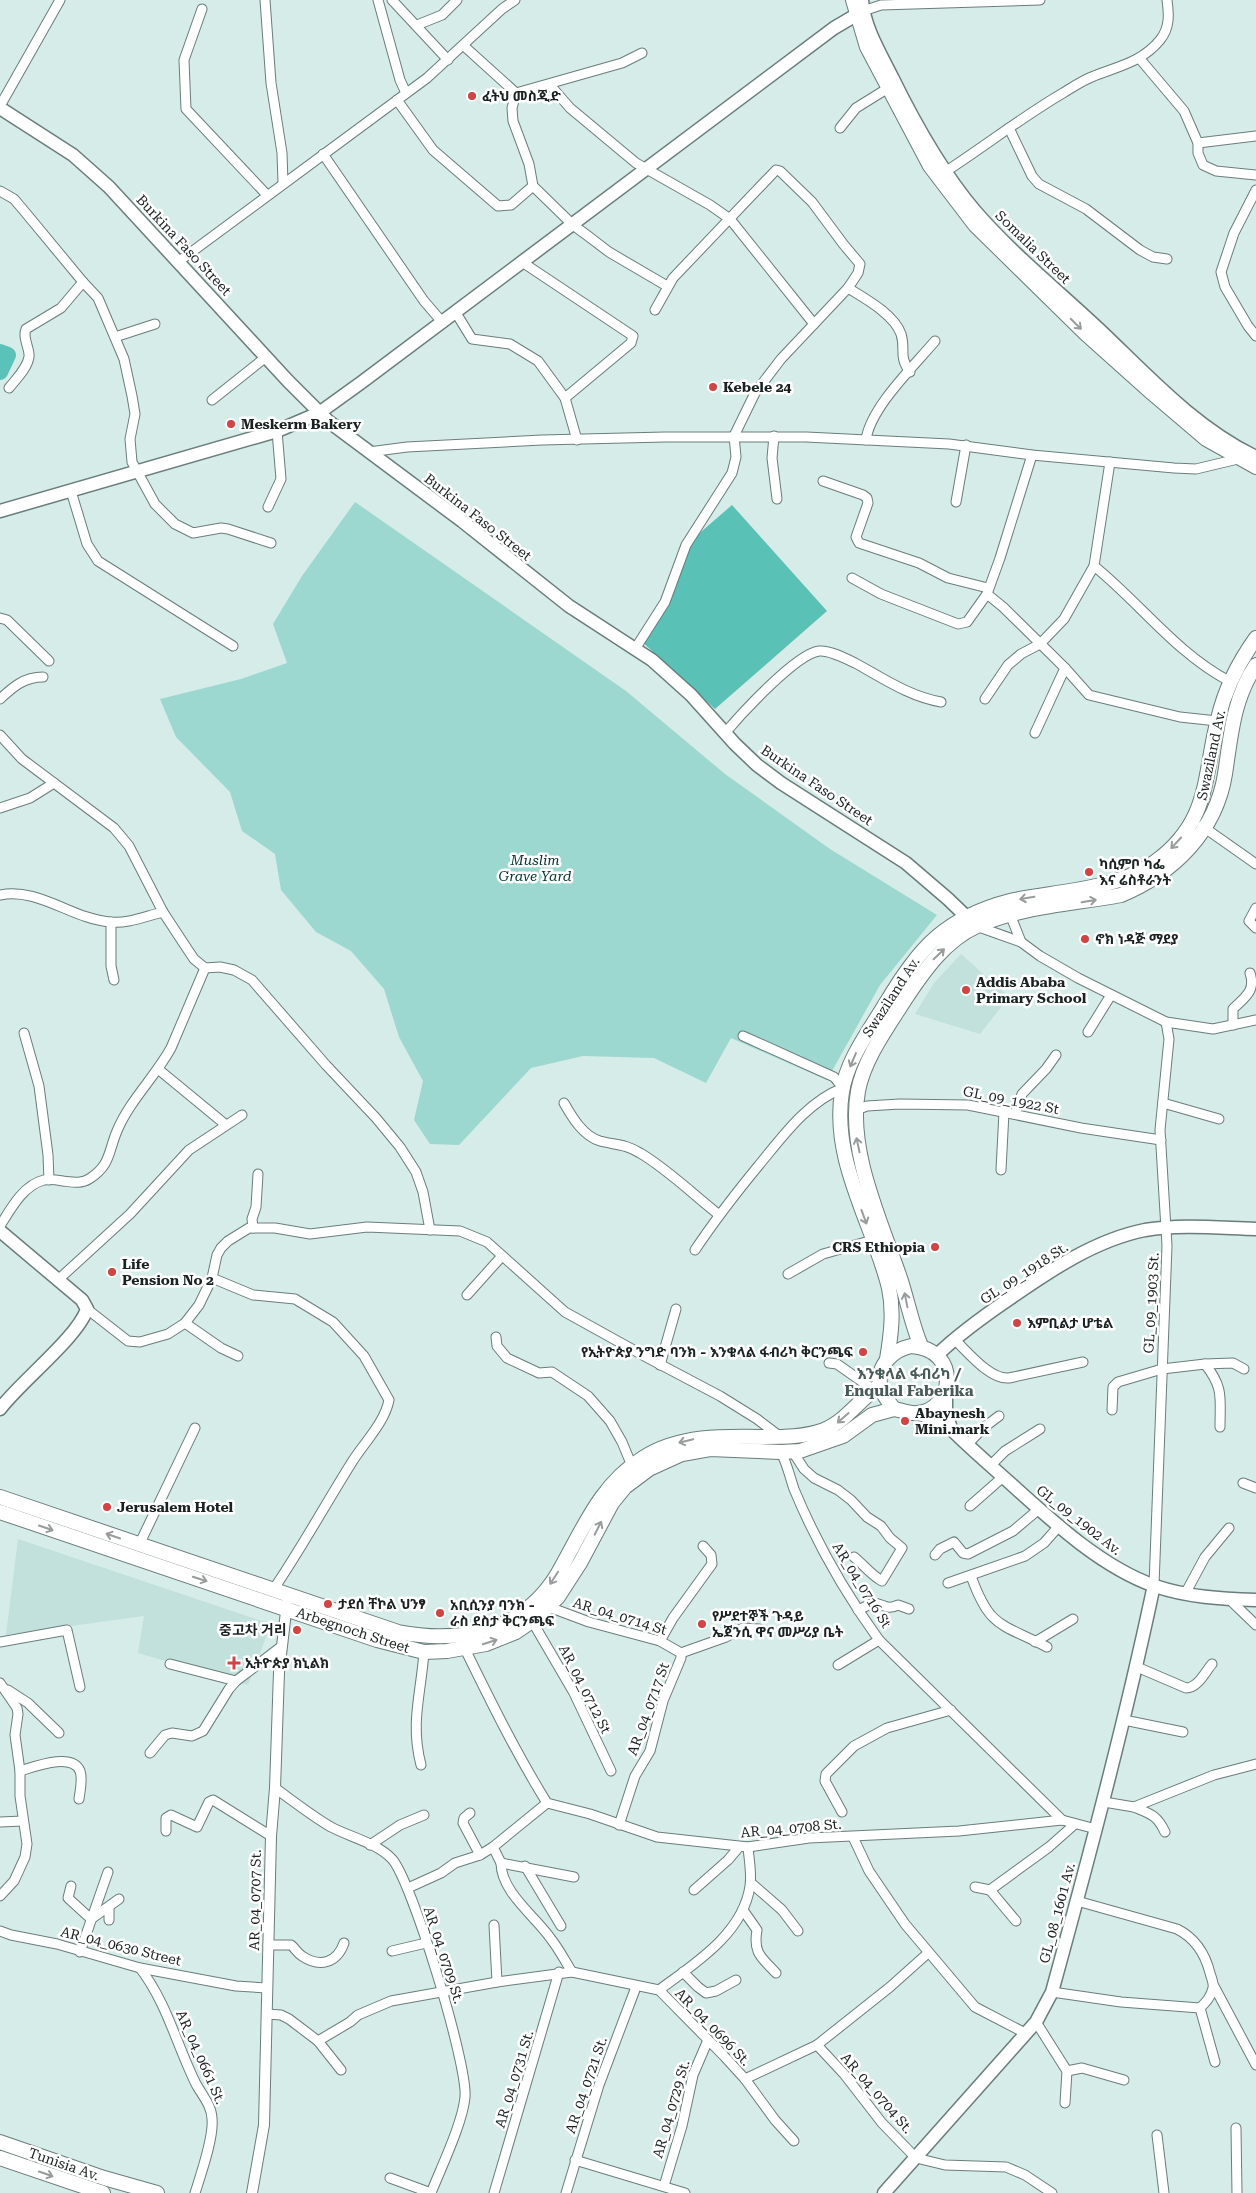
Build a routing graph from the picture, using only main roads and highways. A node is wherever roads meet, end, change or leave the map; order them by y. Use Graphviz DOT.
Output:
graph roads {
  1 [pos="858,6"];
  2 [pos="892,86"];
  3 [pos="0,107"];
  4 [pos="319,413"];
  5 [pos="1251,459"];
  6 [pos="0,511"];
  7 [pos="1256,638"];
  8 [pos="1256,665"];
  9 [pos="972,921"];
  10 [pos="1256,1229"];
  11 [pos="0,1231"];
  12 [pos="921,1346"];
  13 [pos="937,1355"];
  14 [pos="887,1359"];
  15 [pos="877,1388"];
  16 [pos="946,1390"];
  17 [pos="0,1408"];
  18 [pos="894,1409"];
  19 [pos="917,1413"];
  20 [pos="951,1429"];
  21 [pos="786,1447"];
  22 [pos="0,1497"];
  23 [pos="0,1512"];
  24 [pos="1154,1586"];
  25 [pos="1256,1600"];
  26 [pos="287,1602"];
  27 [pos="0,2142"];
  28 [pos="0,2158"];
  29 [pos="103,2193"];
  30 [pos="157,2193"];
  31 [pos="884,2193"];
  1 -- 2 [label="main road"];
  1 -- 4 [label="main road"];
  2 -- 5 [label="main road, Somalia Street"];
  2 -- 5 [label="main road, one-way"];
  3 -- 4 [label="main road, Burkina Faso Street"];
  4 -- 6 [label="main road"];
  4 -- 9 [label="main road, Burkina Faso Street"];
  7 -- 9 [label="main road, Swaziland Av., one-way"];
  9 -- 8 [label="main road, Swaziland Av., one-way"];
  12 -- 9 [label="main road, Swaziland Av., one-way"];
  9 -- 14 [label="main road, Swaziland Av., one-way"];
  10 -- 13 [label="main road, GL_09_1918 St."];
  11 -- 17 [label="main road"];
  12 -- 13 [label="main road"];
  12 -- 14 [label="main road"];
  13 -- 16 [label="main road"];
  14 -- 15 [label="main road"];
  15 -- 18 [label="main road"];
  15 -- 21 [label="main road, Arbegnoch Street, one-way"];
  16 -- 19 [label="main road"];
  16 -- 20 [label="main road"];
  18 -- 19 [label="main road"];
  18 -- 21 [label="main road, Arbegnoch Street"];
  19 -- 20 [label="main road, GL_09_1902 Av."];
  20 -- 24 [label="main road, GL_09_1902 Av."];
  21 -- 26 [label="main road, Arbegnoch Street, one-way"];
  26 -- 21 [label="main road, Arbegnoch Street, one-way"];
  26 -- 22 [label="main road, Arbegnoch Street, one-way"];
  23 -- 26 [label="main road, Arbegnoch Street, one-way"];
  24 -- 25 [label="main road, GL_09_1902 Av."];
  24 -- 31 [label="main road, GL_08_1601 Av."];
  27 -- 30 [label="main road, Tunisia Av."];
  28 -- 29 [label="main road, Tunisia Av., one-way"];
}
